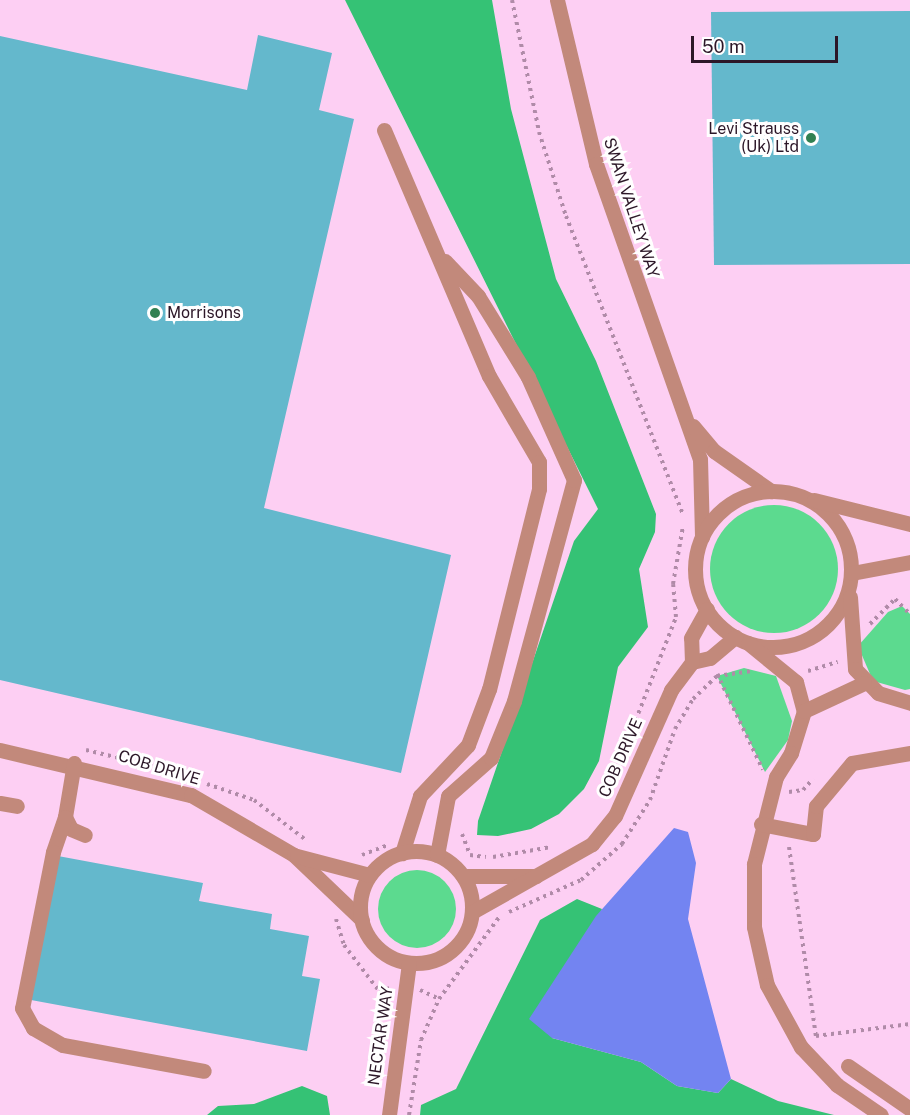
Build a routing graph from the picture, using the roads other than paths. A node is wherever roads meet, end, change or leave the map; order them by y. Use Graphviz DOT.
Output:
graph roads {
  1 [pos="557,0"];
  2 [pos="384,130"];
  3 [pos="439,254"];
  4 [pos="689,422"];
  5 [pos="771,491"];
  6 [pos="808,499"];
  7 [pos="910,524"];
  8 [pos="702,537"];
  9 [pos="910,562"];
  10 [pos="851,579"];
  11 [pos="707,609"];
  12 [pos="741,640"];
  13 [pos="692,662"];
  14 [pos="864,683"];
  15 [pos="907,699"];
  16 [pos="804,711"];
  17 [pos="0,750"];
  18 [pos="910,753"];
  19 [pos="74,763"];
  20 [pos="0,803"];
  21 [pos="17,806"];
  22 [pos="65,817"];
  23 [pos="761,824"];
  24 [pos="85,835"];
  25 [pos="402,853"];
  26 [pos="294,855"];
  27 [pos="437,855"];
  28 [pos="370,875"];
  29 [pos="463,876"];
  30 [pos="539,876"];
  31 [pos="472,912"];
  32 [pos="362,920"];
  33 [pos="409,963"];
  34 [pos="848,1066"];
  35 [pos="204,1071"];
  36 [pos="910,1109"];
  37 [pos="389,1115"];
  38 [pos="881,1115"];
  1 -- 4 [label="street, SWAN VALLEY WAY"];
  2 -- 3 [label="street"];
  3 -- 25 [label="street"];
  3 -- 27 [label="street"];
  4 -- 5 [label="street, SWAN VALLEY WAY"];
  4 -- 8 [label="street, SWAN VALLEY WAY"];
  5 -- 6 [label="street"];
  5 -- 8 [label="street"];
  6 -- 7 [label="street"];
  6 -- 10 [label="street"];
  8 -- 11 [label="street"];
  9 -- 10 [label="street"];
  10 -- 12 [label="street"];
  10 -- 14 [label="street"];
  11 -- 12 [label="street"];
  11 -- 13 [label="street"];
  12 -- 13 [label="street"];
  12 -- 16 [label="street"];
  13 -- 30 [label="street, COB DRIVE"];
  14 -- 15 [label="street"];
  14 -- 16 [label="street"];
  16 -- 23 [label="street"];
  17 -- 19 [label="street, COB DRIVE"];
  18 -- 23 [label="street"];
  19 -- 22 [label="street"];
  19 -- 26 [label="street, COB DRIVE"];
  20 -- 21 [label="street"];
  22 -- 24 [label="street"];
  22 -- 35 [label="street"];
  23 -- 38 [label="street"];
  25 -- 27 [label="street"];
  25 -- 28 [label="street"];
  26 -- 28 [label="street, COB DRIVE"];
  26 -- 32 [label="street, COB DRIVE"];
  27 -- 29 [label="street"];
  28 -- 32 [label="street"];
  29 -- 30 [label="street"];
  29 -- 31 [label="street"];
  30 -- 31 [label="street, COB DRIVE"];
  31 -- 33 [label="street"];
  32 -- 33 [label="street"];
  33 -- 37 [label="street, NECTAR WAY"];
  34 -- 36 [label="street"];
}
